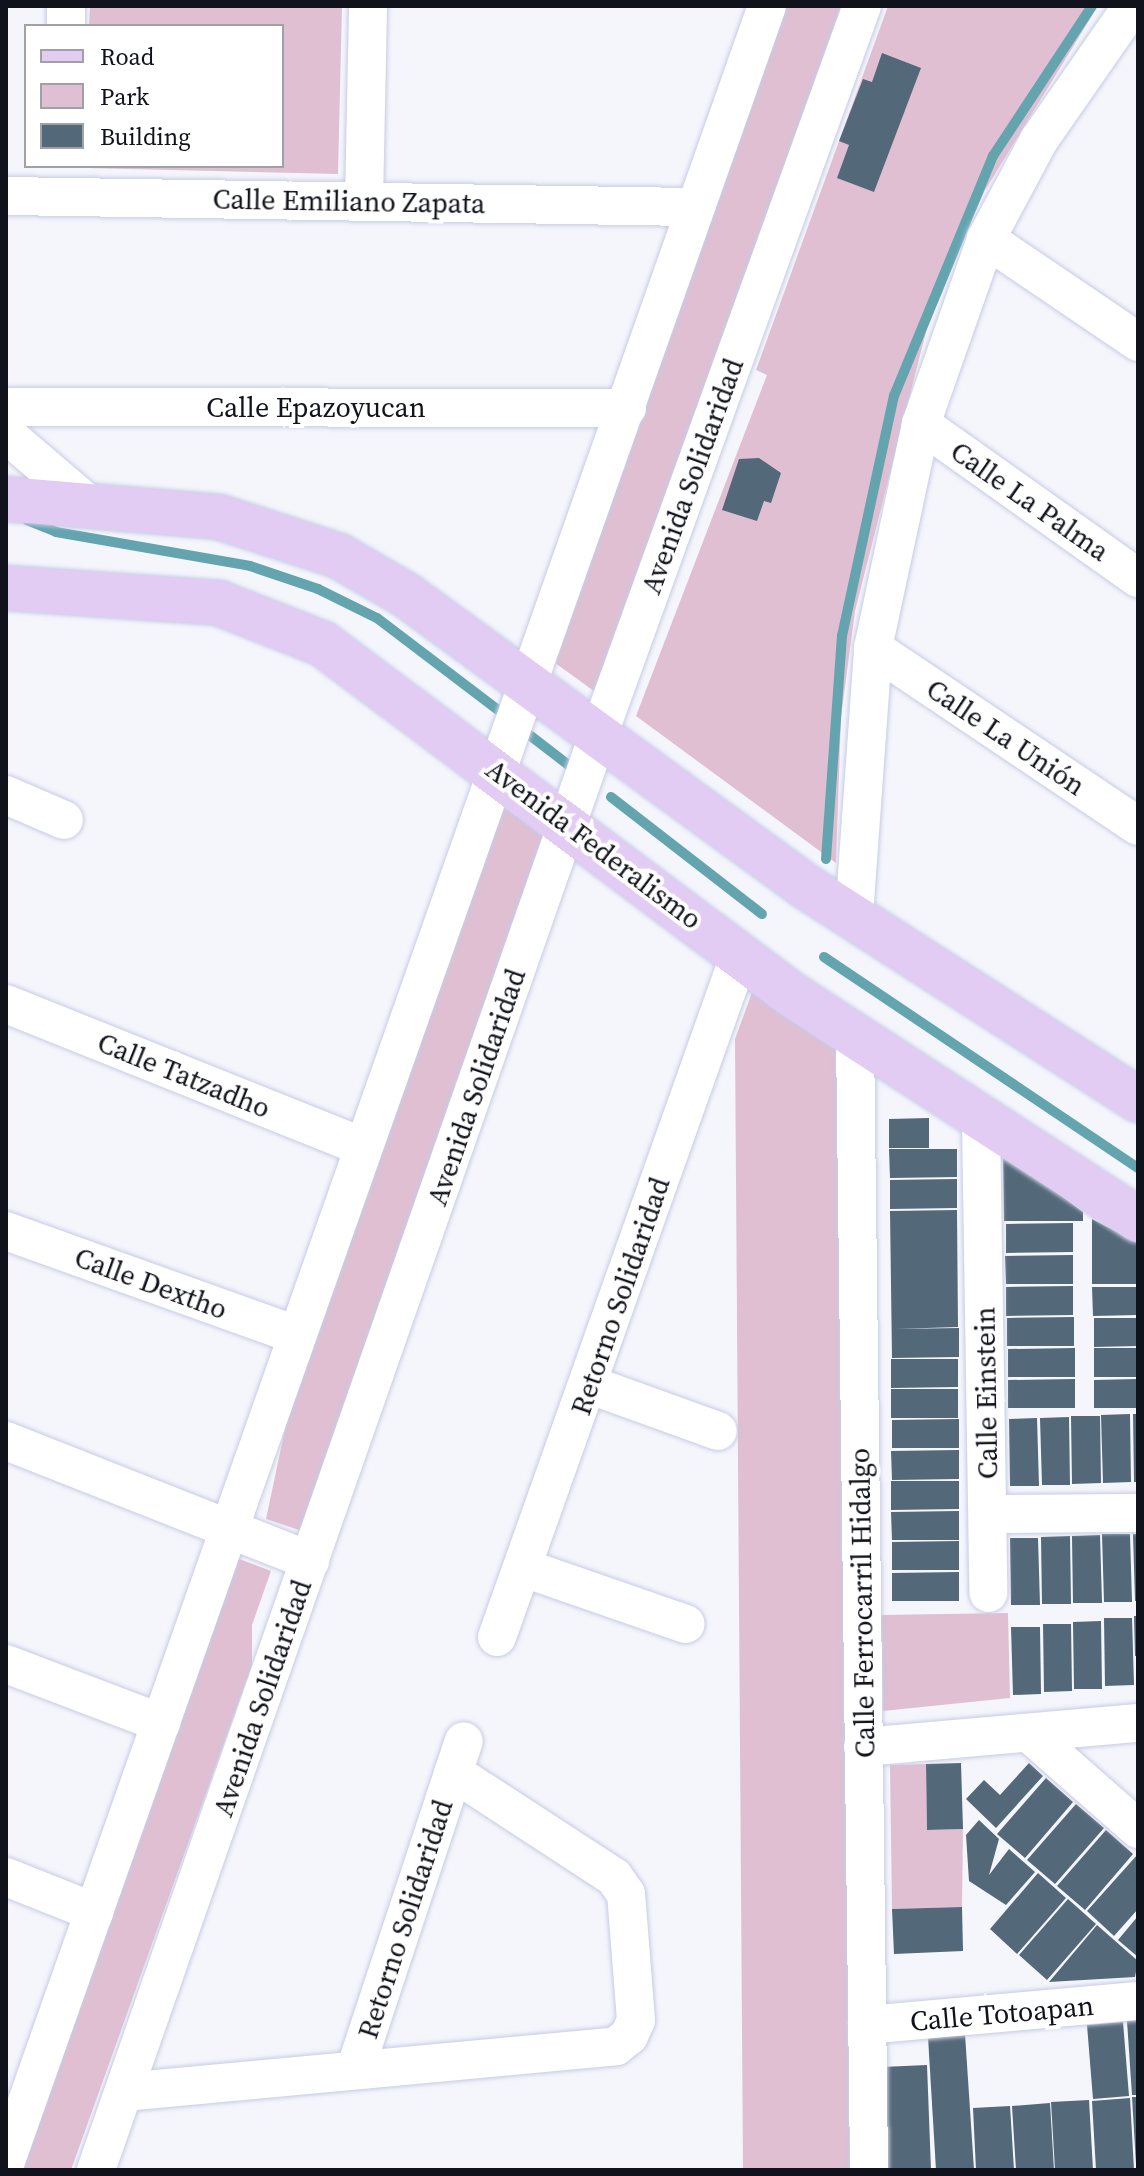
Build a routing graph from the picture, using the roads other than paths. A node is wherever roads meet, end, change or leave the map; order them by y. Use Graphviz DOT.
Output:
graph roads {
  1 [pos="368,6"];
  2 [pos="767,6"];
  3 [pos="862,6"];
  4 [pos="1132,6"];
  5 [pos="66,182"];
  6 [pos="6,196"];
  7 [pos="364,201"];
  8 [pos="691,207"];
  9 [pos="986,239"];
  10 [pos="1138,342"];
  11 [pos="6,407"];
  12 [pos="627,408"];
  13 [pos="921,424"];
  14 [pos="6,434"];
  15 [pos="6,499"];
  16 [pos="88,504"];
  17 [pos="1138,578"];
  18 [pos="6,588"];
  19 [pos="873,648"];
  20 [pos="525,684"];
  21 [pos="598,736"];
  22 [pos="495,770"];
  23 [pos="6,795"];
  24 [pos="64,820"];
  25 [pos="568,826"];
  26 [pos="1138,826"];
  27 [pos="854,916"];
  28 [pos="740,954"];
  29 [pos="6,1004"];
  30 [pos="855,1036"];
  31 [pos="1138,1100"];
  32 [pos="981,1122"];
  33 [pos="363,1147"];
  34 [pos="1138,1220"];
  35 [pos="6,1231"];
  36 [pos="297,1335"];
  37 [pos="588,1384"];
  38 [pos="718,1431"];
  39 [pos="6,1441"];
  40 [pos="1138,1513"];
  41 [pos="988,1514"];
  42 [pos="228,1529"];
  43 [pos="310,1561"];
  44 [pos="524,1568"];
  45 [pos="988,1593"];
  46 [pos="686,1624"];
  47 [pos="497,1637"];
  48 [pos="6,1664"];
  49 [pos="161,1723"];
  50 [pos="1138,1723"];
  51 [pos="1030,1734"];
  52 [pos="863,1747"];
  53 [pos="1138,1829"];
  54 [pos="6,1877"];
  55 [pos="94,1912"];
  56 [pos="1138,2001"];
  57 [pos="867,2025"];
  58 [pos="356,2067"];
  59 [pos="124,2092"];
  60 [pos="6,2161"];
  61 [pos="96,2170"];
  62 [pos="869,2170"];
  1 -- 7 [label="street"];
  2 -- 8 [label="street"];
  3 -- 21 [label="street, Avenida Solidaridad"];
  4 -- 9 [label="street"];
  5 -- 6 [label="street, Calle Emiliano Zapata"];
  5 -- 7 [label="street, Calle Emiliano Zapata"];
  7 -- 8 [label="street, Calle Emiliano Zapata"];
  8 -- 12 [label="street"];
  9 -- 10 [label="street"];
  9 -- 13 [label="street"];
  11 -- 12 [label="street, Calle Epazoyucan"];
  12 -- 20 [label="street"];
  13 -- 17 [label="street, Calle La Palma"];
  13 -- 19 [label="street"];
  14 -- 16 [label="street"];
  15 -- 16 [label="main road"];
  16 -- 20 [label="main road"];
  18 -- 22 [label="main road, Avenida Federalismo"];
  19 -- 26 [label="street, Calle La Unión"];
  19 -- 27 [label="street"];
  20 -- 21 [label="main road"];
  20 -- 22 [label="street"];
  21 -- 25 [label="street, Avenida Solidaridad"];
  21 -- 27 [label="main road"];
  22 -- 25 [label="main road, Avenida Federalismo"];
  22 -- 33 [label="street"];
  23 -- 24 [label="street"];
  25 -- 28 [label="main road, Avenida Federalismo"];
  25 -- 43 [label="street, Avenida Solidaridad"];
  27 -- 31 [label="main road"];
  28 -- 30 [label="main road, Avenida Federalismo"];
  28 -- 37 [label="street, Retorno Solidaridad"];
  29 -- 33 [label="street, Calle Tatzadho"];
  30 -- 32 [label="main road, Avenida Federalismo"];
  30 -- 52 [label="street, Calle Ferrocarril Hidalgo"];
  32 -- 34 [label="main road, Avenida Federalismo"];
  32 -- 41 [label="street, Calle Einstein"];
  33 -- 36 [label="street"];
  35 -- 36 [label="street, Calle Dextho"];
  36 -- 42 [label="street"];
  37 -- 38 [label="street"];
  37 -- 44 [label="street, Retorno Solidaridad"];
  39 -- 42 [label="street"];
  40 -- 41 [label="street, Calle Einstein"];
  41 -- 45 [label="street"];
  42 -- 43 [label="street"];
  42 -- 49 [label="street"];
  43 -- 59 [label="street, Avenida Solidaridad"];
  44 -- 46 [label="street"];
  44 -- 47 [label="street, Retorno Solidaridad"];
  48 -- 49 [label="street"];
  49 -- 55 [label="street"];
  50 -- 51 [label="street"];
  51 -- 52 [label="street"];
  51 -- 53 [label="street"];
  52 -- 57 [label="street, Calle Ferrocarril Hidalgo"];
  54 -- 55 [label="street"];
  55 -- 60 [label="street"];
  56 -- 57 [label="street, Calle Totoapan"];
  57 -- 62 [label="street, Calle Ferrocarril Hidalgo"];
  58 -- 58 [label="street, Retorno Solidaridad"];
  58 -- 59 [label="street, Retorno Solidaridad"];
  59 -- 61 [label="street, Avenida Solidaridad"];
}
